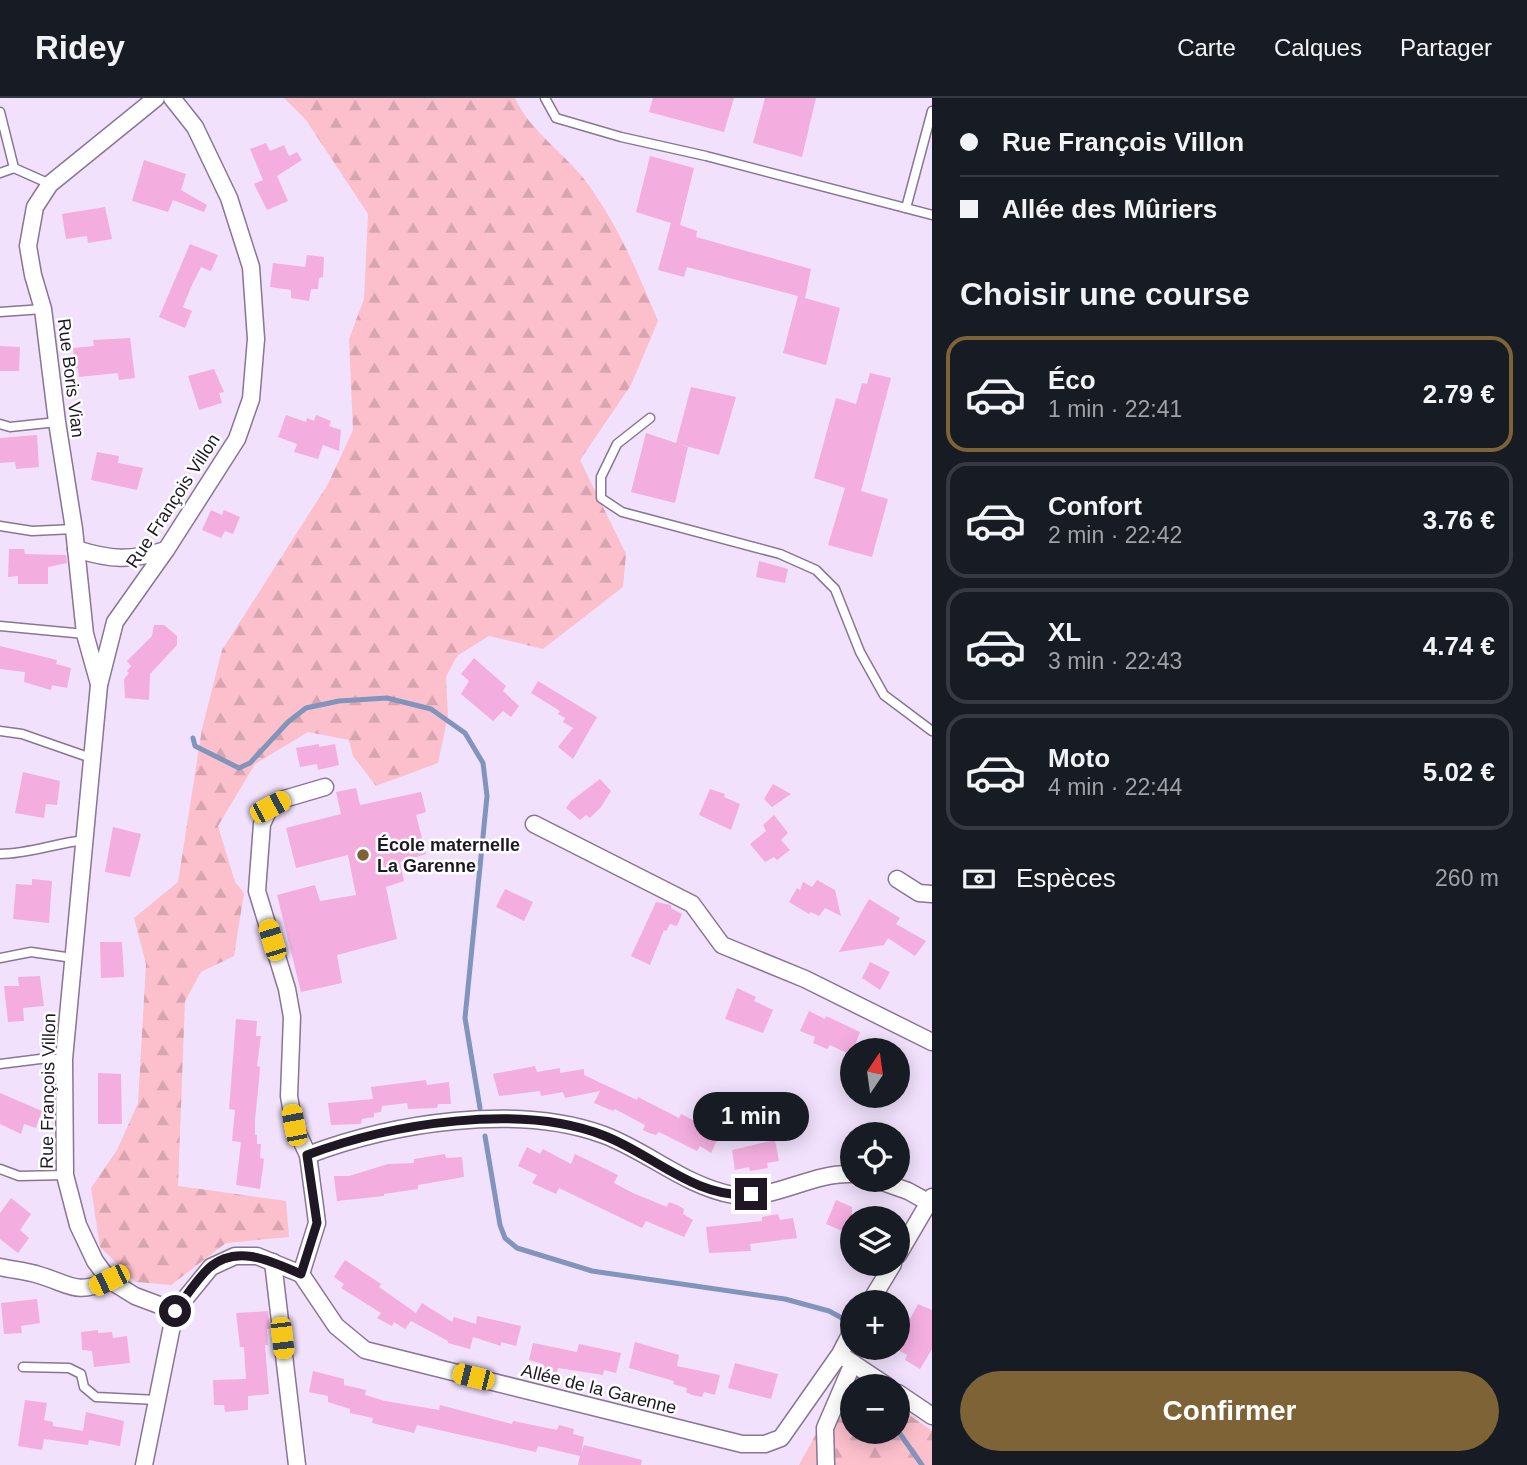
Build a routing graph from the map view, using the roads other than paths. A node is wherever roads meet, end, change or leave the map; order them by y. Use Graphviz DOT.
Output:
graph roads {
  1 [pos="156,98"];
  2 [pos="172,98"];
  3 [pos="545,98"];
  4 [pos="932,111"];
  5 [pos="0,112"];
  6 [pos="14,168"];
  7 [pos="0,173"];
  8 [pos="50,184"];
  9 [pos="906,208"];
  10 [pos="932,215"];
  11 [pos="43,309"];
  12 [pos="0,312"];
  13 [pos="650,418"];
  14 [pos="57,422"];
  15 [pos="0,424"];
  16 [pos="0,526"];
  17 [pos="74,529"];
  18 [pos="76,549"];
  19 [pos="166,550"];
  20 [pos="0,626"];
  21 [pos="85,634"];
  22 [pos="99,685"];
  23 [pos="0,731"];
  24 [pos="932,731"];
  25 [pos="91,758"];
  26 [pos="325,787"];
  27 [pos="534,824"];
  28 [pos="85,839"];
  29 [pos="0,854"];
  30 [pos="897,879"];
  31 [pos="932,894"];
  32 [pos="0,958"];
  33 [pos="73,958"];
  34 [pos="932,1042"];
  35 [pos="64,1059"];
  36 [pos="0,1065"];
  37 [pos="307,1155"];
  38 [pos="0,1169"];
  39 [pos="840,1174"];
  40 [pos="65,1175"];
  41 [pos="910,1192"];
  42 [pos="930,1199"];
  43 [pos="910,1234"];
  44 [pos="273,1262"];
  45 [pos="0,1267"];
  46 [pos="301,1274"];
  47 [pos="109,1280"];
  48 [pos="175,1311"];
  49 [pos="846,1360"];
  50 [pos="847,1360"];
  51 [pos="848,1360"];
  52 [pos="23,1367"];
  53 [pos="869,1374"];
  54 [pos="158,1400"];
  55 [pos="910,1401"];
  56 [pos="932,1416"];
  57 [pos="144,1465"];
  58 [pos="297,1465"];
  59 [pos="825,1465"];
  1 -- 8 [label="street, Rue Boris Vian"];
  2 -- 19 [label="street, Rue François Villon"];
  3 -- 9 [label="lane"];
  4 -- 9 [label="lane"];
  5 -- 6 [label="lane"];
  6 -- 7 [label="lane"];
  6 -- 8 [label="lane"];
  8 -- 11 [label="street, Rue Boris Vian"];
  9 -- 10 [label="lane"];
  11 -- 12 [label="lane"];
  11 -- 14 [label="street, Rue Boris Vian"];
  13 -- 24 [label="lane"];
  14 -- 15 [label="lane"];
  14 -- 17 [label="street, Rue Boris Vian"];
  16 -- 17 [label="lane"];
  17 -- 18 [label="street, Rue Boris Vian"];
  18 -- 19 [label="street"];
  18 -- 21 [label="street, Rue Boris Vian"];
  19 -- 22 [label="street, Rue François Villon"];
  20 -- 21 [label="lane"];
  21 -- 22 [label="street, Rue François Villon"];
  22 -- 25 [label="street, Rue François Villon"];
  23 -- 25 [label="lane"];
  25 -- 28 [label="street, Rue François Villon"];
  26 -- 37 [label="street"];
  27 -- 34 [label="street"];
  28 -- 29 [label="lane"];
  28 -- 33 [label="street, Rue François Villon"];
  30 -- 31 [label="street"];
  32 -- 33 [label="lane"];
  33 -- 35 [label="street, Rue François Villon"];
  35 -- 36 [label="lane"];
  35 -- 40 [label="street, Rue François Villon"];
  37 -- 39 [label="street"];
  37 -- 46 [label="street"];
  38 -- 40 [label="lane"];
  40 -- 47 [label="street, Rue François Villon"];
  41 -- 42 [label="street"];
  42 -- 43 [label="street"];
  44 -- 46 [label="street"];
  44 -- 48 [label="street"];
  44 -- 58 [label="street"];
  45 -- 47 [label="street"];
  46 -- 49 [label="street, Allée de la Garenne"];
  47 -- 48 [label="street"];
  48 -- 54 [label="street"];
  50 -- 59 [label="street"];
  51 -- 53 [label="street"];
  52 -- 54 [label="lane"];
  54 -- 57 [label="street"];
  55 -- 56 [label="street"];
}
